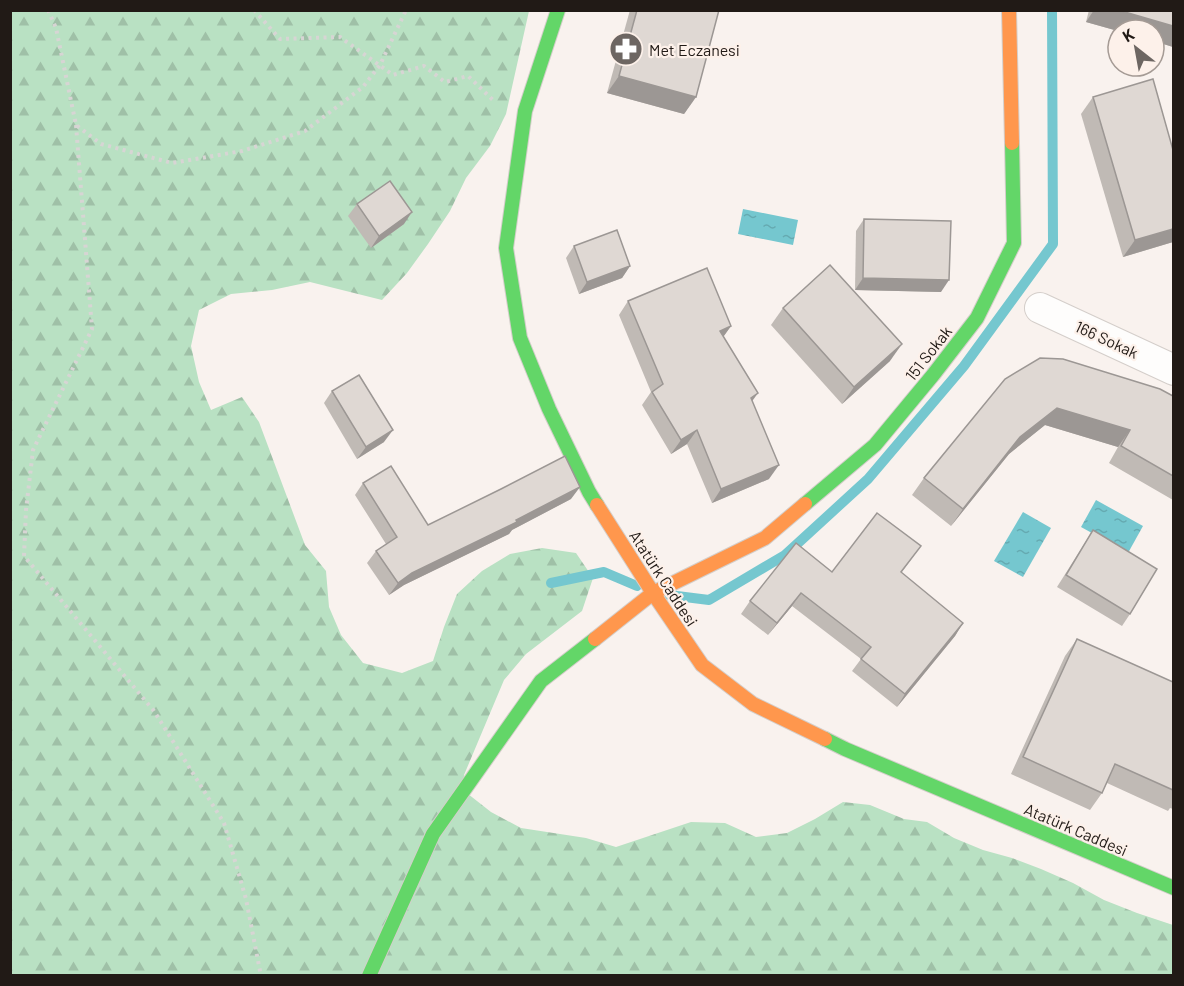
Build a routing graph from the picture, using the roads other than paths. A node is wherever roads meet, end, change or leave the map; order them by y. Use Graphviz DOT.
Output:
graph roads {
  1 [pos="558,10"];
  2 [pos="1009,10"];
  3 [pos="1040,308"];
  4 [pos="1173,370"];
  5 [pos="653,593"];
  6 [pos="1173,888"];
  7 [pos="369,975"];
  1 -- 5 [label="street, Atatürk Caddesi"];
  2 -- 5 [label="street, 151 Sokak"];
  3 -- 4 [label="street, 166 Sokak"];
  5 -- 6 [label="street, Atatürk Caddesi"];
  5 -- 7 [label="street, 151 Sokak"];
}
